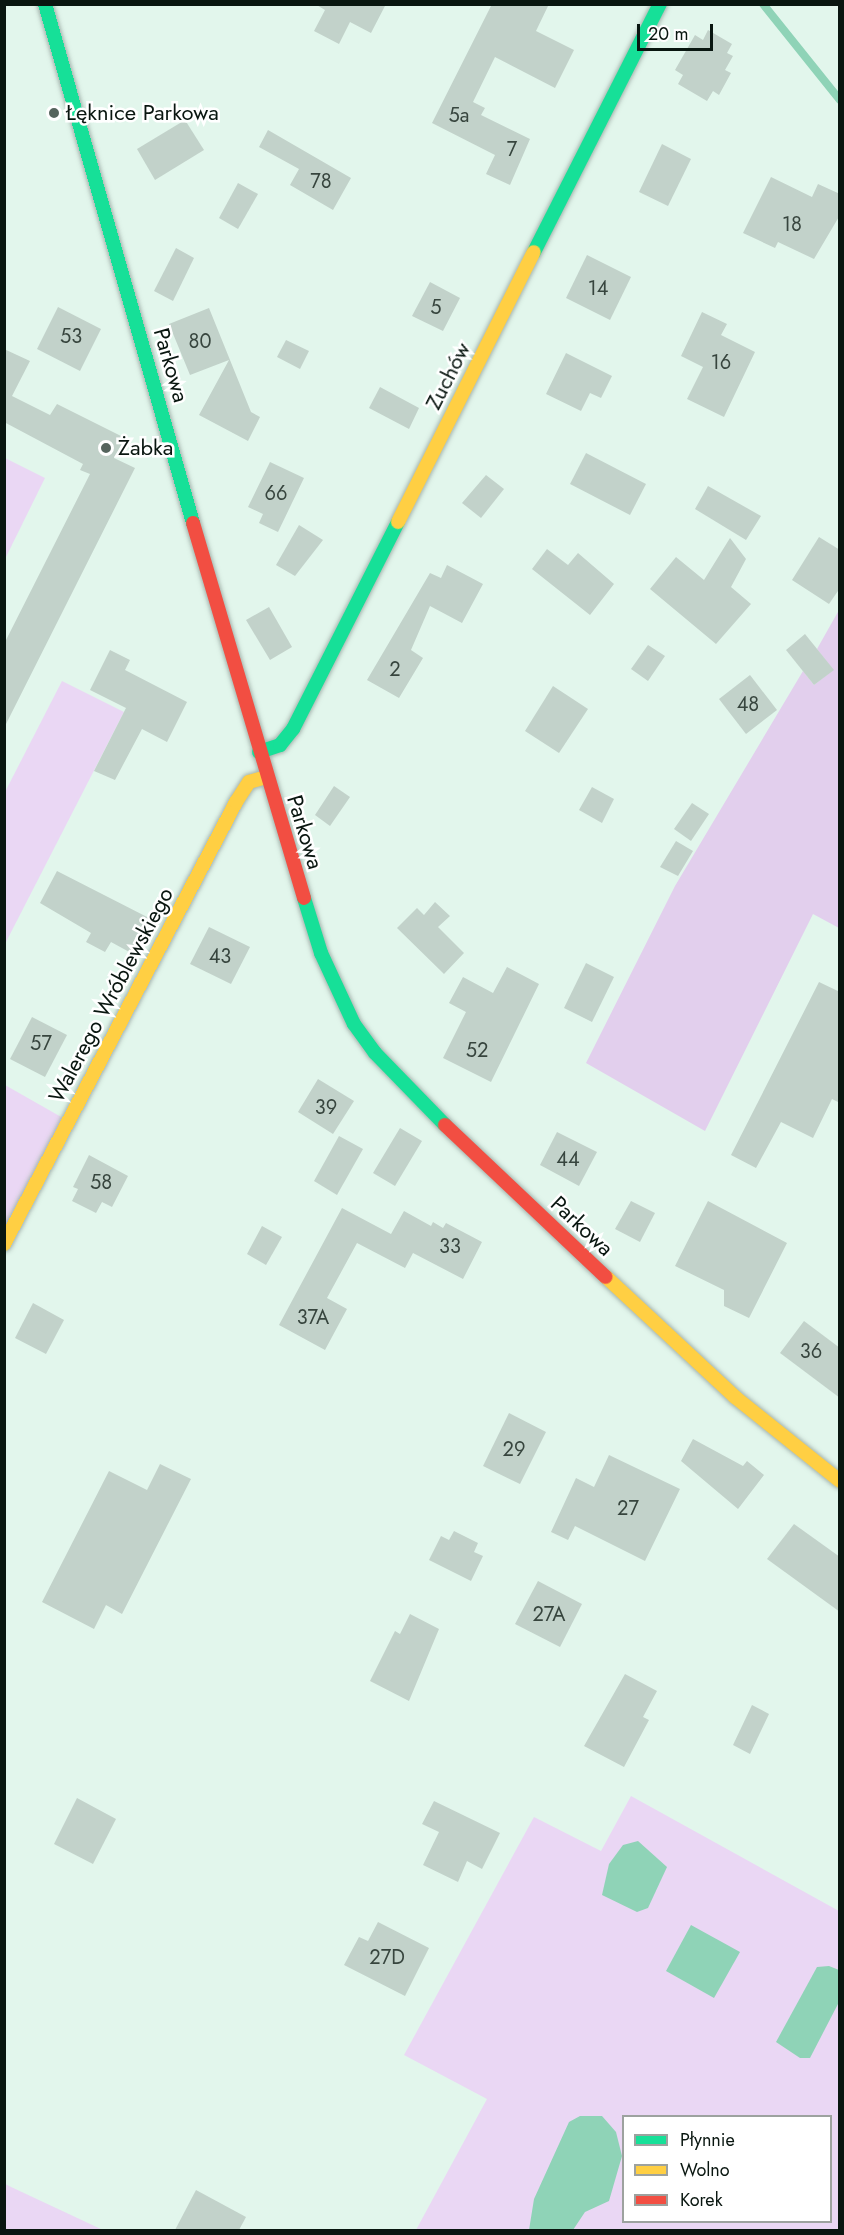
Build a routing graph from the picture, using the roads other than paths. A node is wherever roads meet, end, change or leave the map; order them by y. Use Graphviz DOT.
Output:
graph roads {
  1 [pos="45,4"];
  2 [pos="660,4"];
  3 [pos="259,752"];
  4 [pos="266,777"];
  5 [pos="4,1244"];
  6 [pos="840,1481"];
  1 -- 3 [label="street, Parkowa"];
  2 -- 3 [label="street, Zuchów"];
  3 -- 4 [label="street, Parkowa"];
  4 -- 5 [label="street, Walerego Wróblewskiego"];
  4 -- 6 [label="street, Parkowa"];
}
